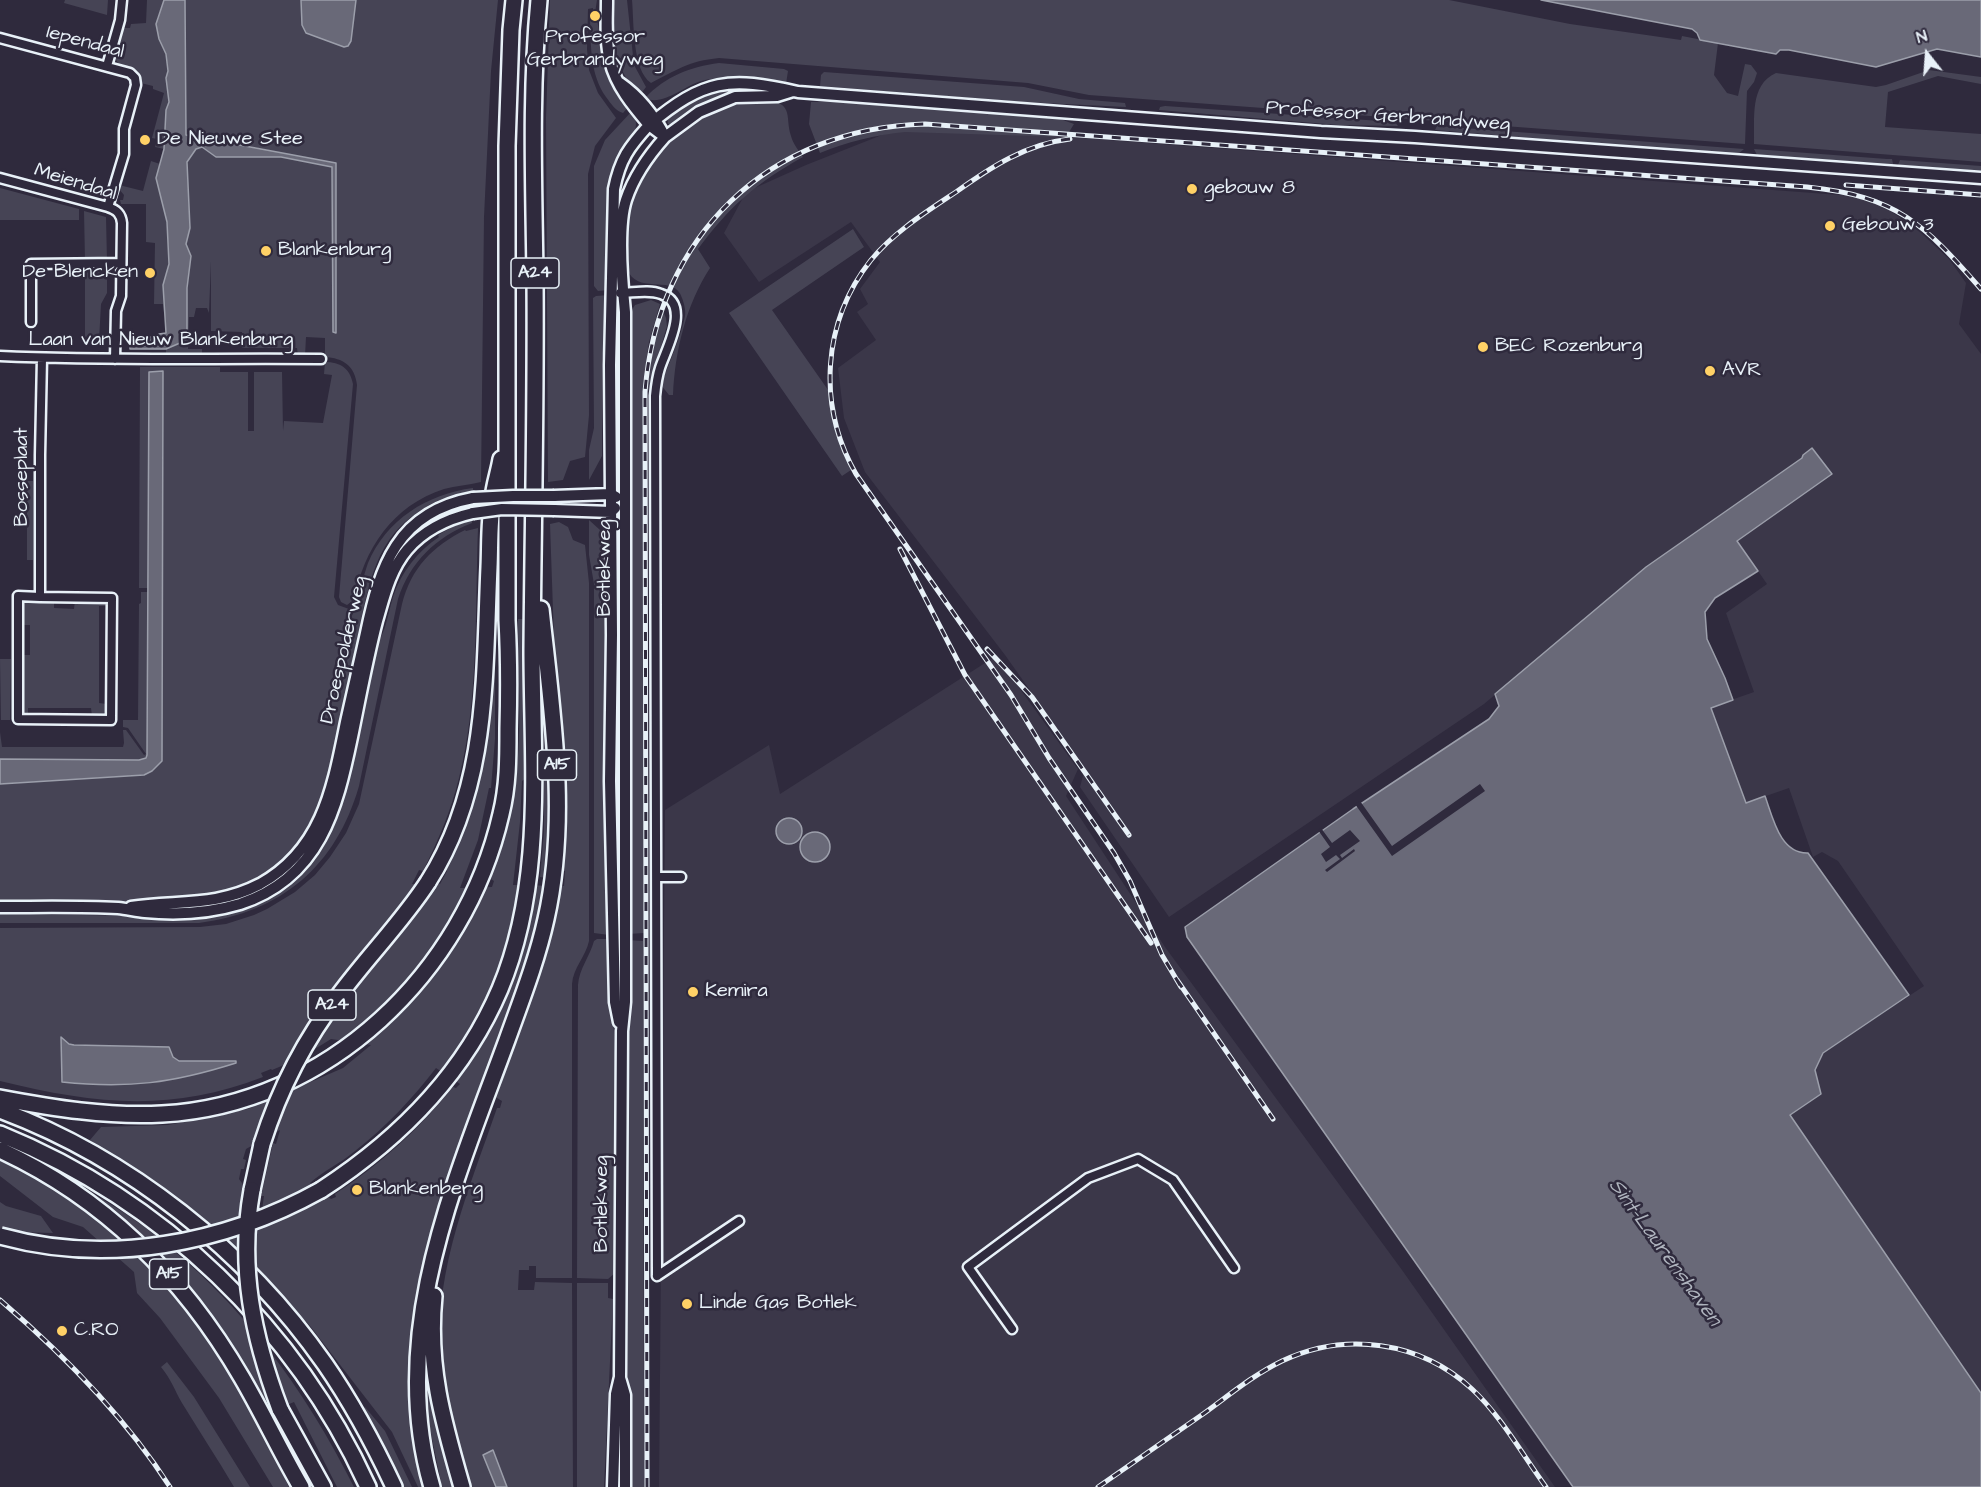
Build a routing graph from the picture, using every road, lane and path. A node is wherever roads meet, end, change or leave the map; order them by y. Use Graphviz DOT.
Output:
graph roads {
  1 [pos="122,0"];
  2 [pos="514,0"];
  3 [pos="539,0"];
  4 [pos="607,0"];
  5 [pos="0,38"];
  6 [pos="107,66"];
  7 [pos="794,91"];
  8 [pos="653,122"];
  9 [pos="665,137"];
  10 [pos="0,178"];
  11 [pos="1981,178"];
  12 [pos="108,207"];
  13 [pos="121,263"];
  14 [pos="618,293"];
  15 [pos="31,322"];
  16 [pos="0,356"];
  17 [pos="42,358"];
  18 [pos="115,359"];
  19 [pos="321,359"];
  20 [pos="508,428"];
  21 [pos="611,494"];
  22 [pos="624,501"];
  23 [pos="611,512"];
  24 [pos="534,546"];
  25 [pos="40,597"];
  26 [pos="657,877"];
  27 [pos="681,877"];
  28 [pos="0,907"];
  29 [pos="119,908"];
  30 [pos="622,1031"];
  31 [pos="0,1098"];
  32 [pos="0,1110"];
  33 [pos="0,1134"];
  34 [pos="0,1150"];
  35 [pos="449,1205"];
  36 [pos="739,1221"];
  37 [pos="0,1236"];
  38 [pos="1234,1268"];
  39 [pos="1012,1329"];
  40 [pos="620,1377"];
  41 [pos="301,1487"];
  42 [pos="323,1487"];
  43 [pos="368,1487"];
  44 [pos="394,1487"];
  45 [pos="432,1487"];
  46 [pos="462,1487"];
  47 [pos="613,1487"];
  48 [pos="625,1487"];
  1 -- 6 [label="street"];
  2 -- 20 [label="highway, A24"];
  3 -- 24 [label="highway, A24"];
  4 -- 8 [label="main road"];
  5 -- 6 [label="street, Iependaal"];
  6 -- 12 [label="street, Iependaal"];
  7 -- 8 [label="main road, Professor Gerbrandyweg"];
  7 -- 9 [label="main road, Professor Gerbrandyweg"];
  7 -- 11 [label="main road, Professor Gerbrandyweg"];
  8 -- 9 [label="main road"];
  8 -- 14 [label="main road, Botlekweg"];
  9 -- 14 [label="main road, Botlekweg"];
  10 -- 12 [label="street, Meiendaal"];
  12 -- 13 [label="street, Meiendaal"];
  13 -- 15 [label="street"];
  13 -- 18 [label="street, Meiendaal"];
  14 -- 21 [label="main road, Botlekweg"];
  14 -- 22 [label="main road, Botlekweg"];
  14 -- 26 [label="street"];
  16 -- 17 [label="street, Laan van Nieuw Blankenburg"];
  17 -- 18 [label="street, Laan van Nieuw Blankenburg"];
  17 -- 25 [label="street, Bosseplaat"];
  18 -- 19 [label="street, Laan van Nieuw Blankenburg"];
  20 -- 31 [label="highway, A24"];
  20 -- 42 [label="highway, A24, bridge"];
  21 -- 22 [label="main road"];
  21 -- 23 [label="main road, Botlekweg"];
  21 -- 29 [label="main road, Droespolderweg, bridge"];
  22 -- 23 [label="main road"];
  22 -- 30 [label="main road, Botlekweg"];
  23 -- 29 [label="main road, Droespolderweg, bridge"];
  23 -- 30 [label="main road, Botlekweg"];
  24 -- 35 [label="highway, A15"];
  24 -- 37 [label="highway, A24, bridge"];
  25 -- 25 [label="street"];
  26 -- 27 [label="street"];
  26 -- 36 [label="street"];
  28 -- 29 [label="main road, Droespolderweg"];
  30 -- 40 [label="main road, Botlekweg"];
  32 -- 44 [label="highway"];
  33 -- 43 [label="highway, A15"];
  34 -- 41 [label="highway, A15"];
  35 -- 45 [label="highway, A15"];
  35 -- 46 [label="highway, A15"];
  38 -- 39 [label="street"];
  40 -- 47 [label="main road, Botlekweg"];
  40 -- 48 [label="main road, Botlekweg"];
}
